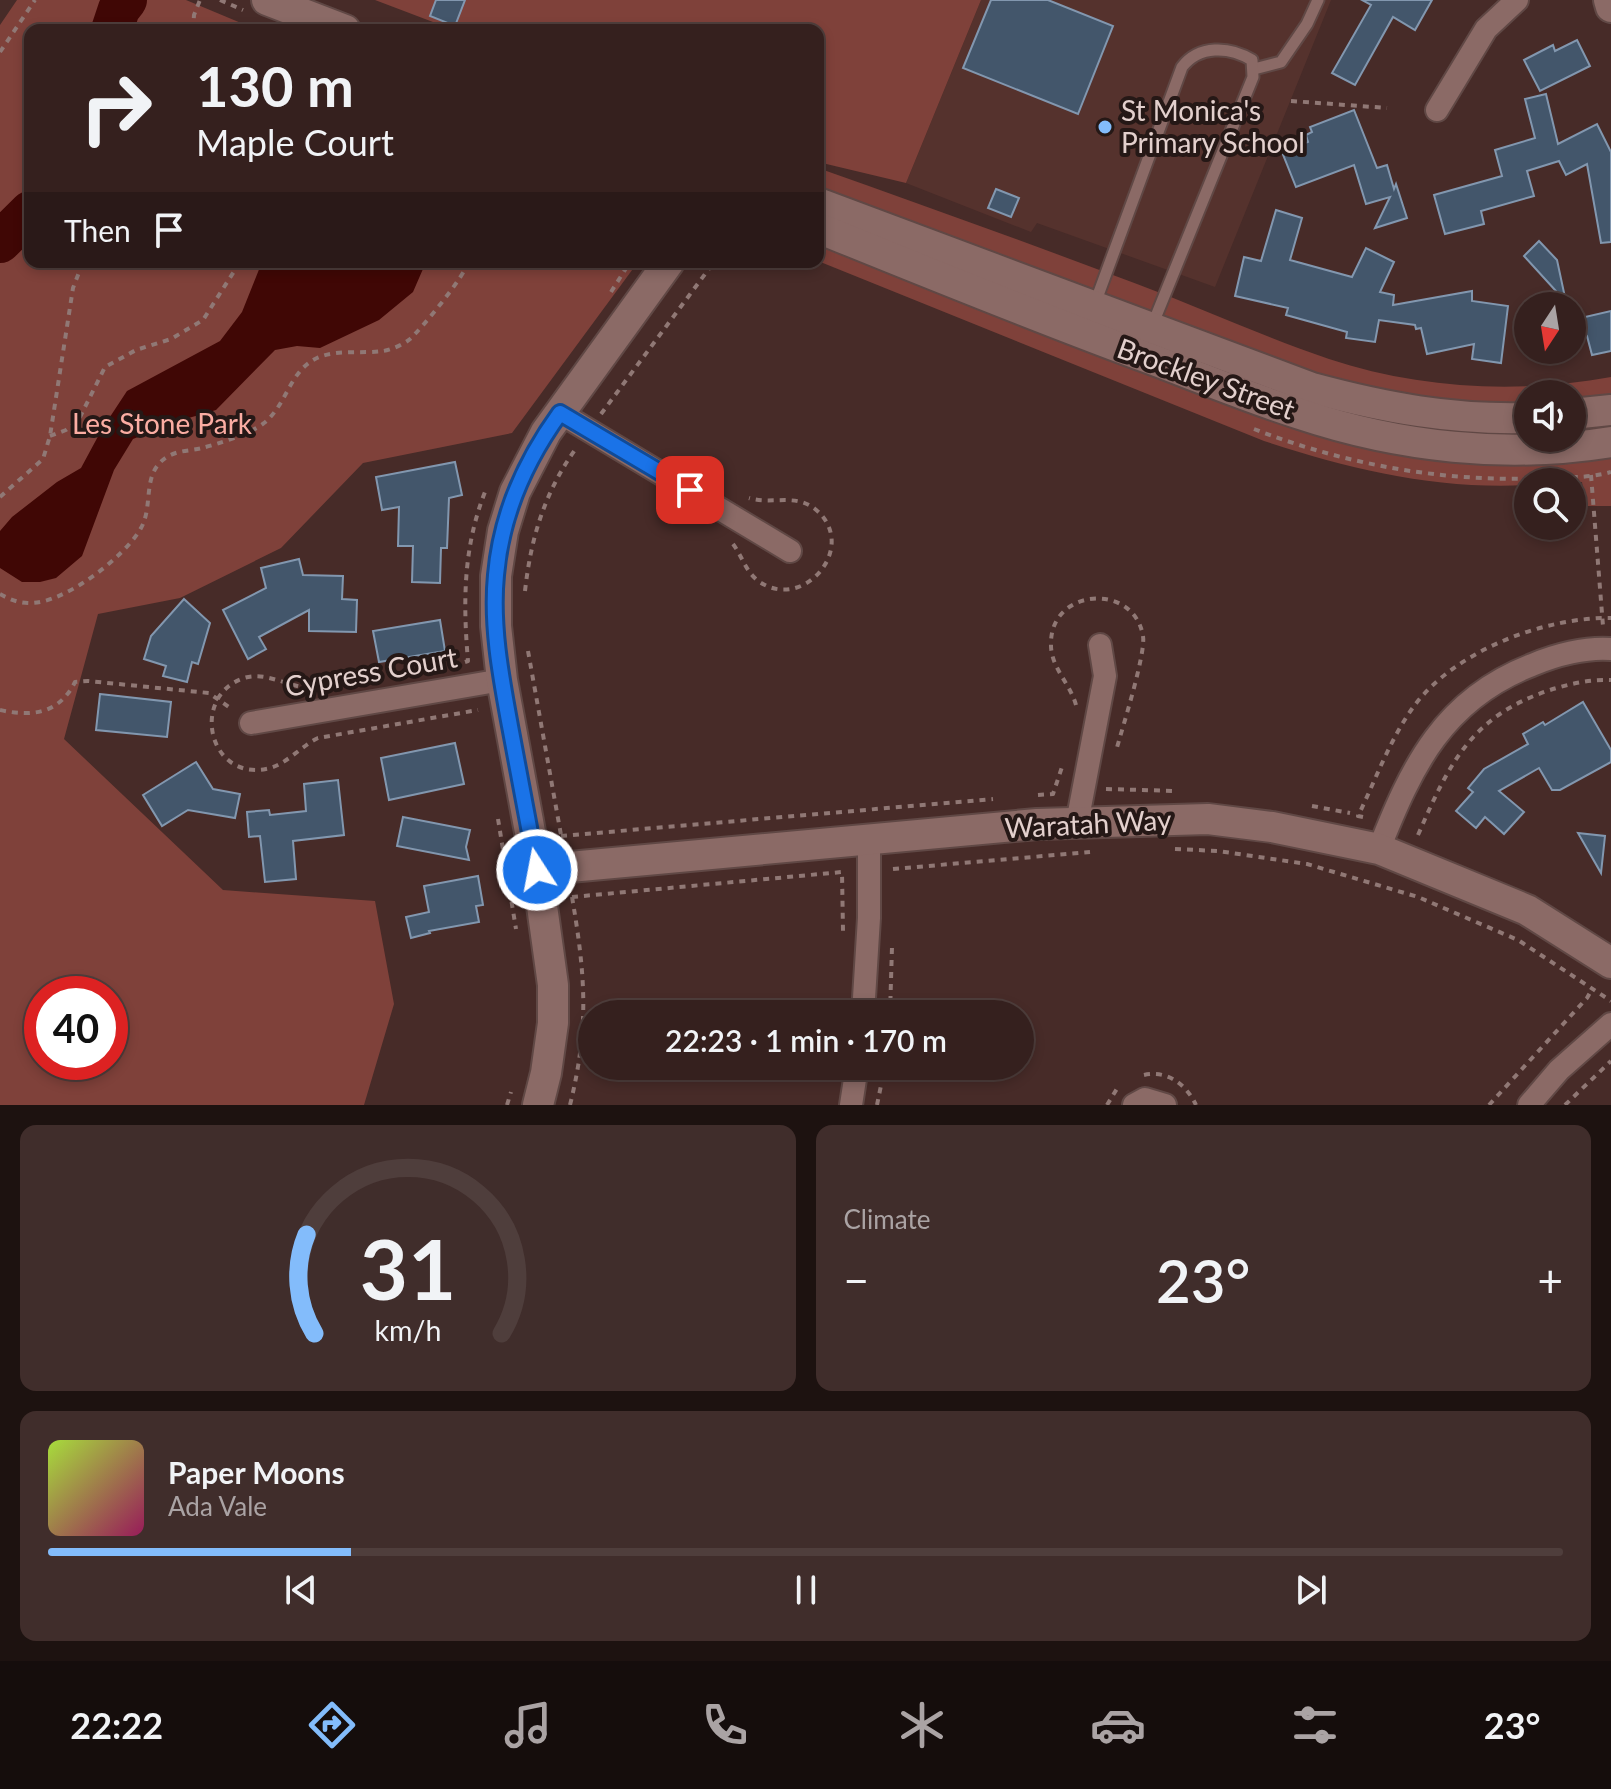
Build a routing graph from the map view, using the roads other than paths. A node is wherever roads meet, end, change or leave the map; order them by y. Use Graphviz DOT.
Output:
graph roads {
  1 [pos="267,0"];
  2 [pos="1318,0"];
  3 [pos="1517,0"];
  4 [pos="1609,0"];
  5 [pos="1611,7"];
  6 [pos="329,24"];
  7 [pos="1254,69"];
  8 [pos="1437,110"];
  9 [pos="824,206"];
  10 [pos="824,230"];
  11 [pos="665,268"];
  12 [pos="1089,320"];
  13 [pos="1152,327"];
  14 [pos="1611,410"];
  15 [pos="560,413"];
  16 [pos="1586,413"];
  17 [pos="1514,418"];
  18 [pos="1599,444"];
  19 [pos="790,551"];
  20 [pos="1100,645"];
  21 [pos="1608,649"];
  22 [pos="489,682"];
  23 [pos="251,723"];
  24 [pos="1077,823"];
  25 [pos="1384,836"];
  26 [pos="869,841"];
  27 [pos="552,868"];
  28 [pos="1611,963"];
  29 [pos="864,1000"];
  30 [pos="1611,1024"];
  31 [pos="855,1080"];
  32 [pos="525,1097"];
  33 [pos="851,1105"];
  34 [pos="1134,1105"];
  35 [pos="1165,1105"];
  36 [pos="1529,1105"];
  1 -- 6 [label="street"];
  2 -- 7 [label="lane"];
  3 -- 8 [label="street"];
  4 -- 5 [label="street"];
  7 -- 12 [label="lane"];
  7 -- 13 [label="lane"];
  9 -- 12 [label="street, Brockley Street"];
  10 -- 12 [label="street, Brockley Street"];
  11 -- 15 [label="street"];
  12 -- 13 [label="street, Brockley Street"];
  12 -- 18 [label="street, Brockley Street"];
  13 -- 17 [label="street, Brockley Street"];
  14 -- 16 [label="street"];
  15 -- 19 [label="street"];
  15 -- 22 [label="street"];
  20 -- 24 [label="street"];
  21 -- 25 [label="street"];
  22 -- 23 [label="street, Cypress Court"];
  22 -- 27 [label="street"];
  24 -- 25 [label="street, Waratah Way"];
  24 -- 26 [label="street, Waratah Way"];
  25 -- 28 [label="street, Waratah Way"];
  26 -- 27 [label="street, Waratah Way"];
  26 -- 29 [label="street"];
  27 -- 32 [label="street"];
  30 -- 36 [label="street"];
  31 -- 33 [label="street"];
  34 -- 35 [label="street"];
}
